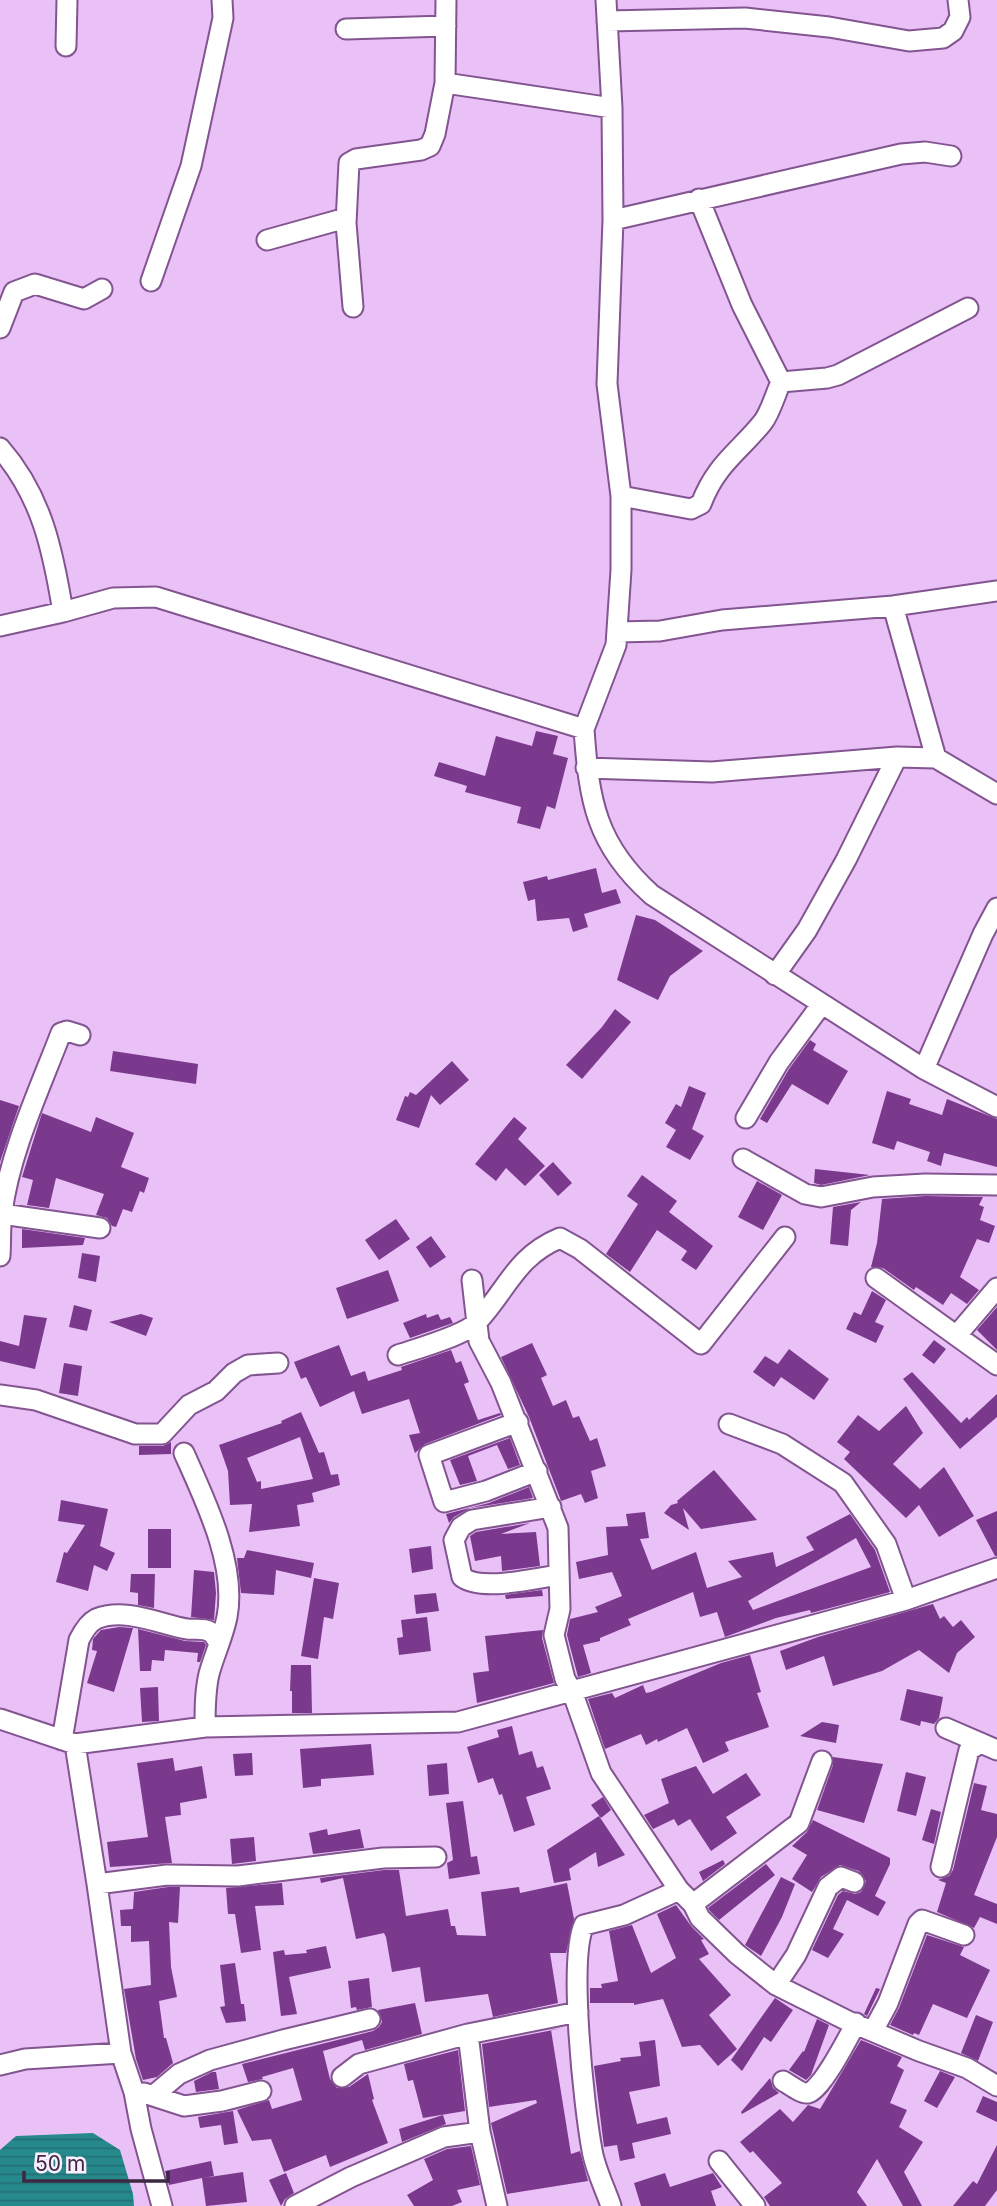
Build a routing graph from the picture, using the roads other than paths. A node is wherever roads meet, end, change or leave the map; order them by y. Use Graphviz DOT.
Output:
graph roads {
  1 [pos="67,0"];
  2 [pos="222,0"];
  3 [pos="446,0"];
  4 [pos="606,0"];
  5 [pos="958,0"];
  6 [pos="607,21"];
  7 [pos="446,26"];
  8 [pos="346,29"];
  9 [pos="66,46"];
  10 [pos="445,83"];
  11 [pos="612,108"];
  12 [pos="951,156"];
  13 [pos="699,199"];
  14 [pos="346,218"];
  15 [pos="613,220"];
  16 [pos="267,240"];
  17 [pos="151,281"];
  18 [pos="102,289"];
  19 [pos="353,307"];
  20 [pos="968,308"];
  21 [pos="0,328"];
  22 [pos="781,382"];
  23 [pos="0,448"];
  24 [pos="621,496"];
  25 [pos="997,591"];
  26 [pos="893,606"];
  27 [pos="64,612"];
  28 [pos="0,626"];
  29 [pos="618,632"];
  30 [pos="584,729"];
  31 [pos="897,757"];
  32 [pos="936,758"];
  33 [pos="586,768"];
  34 [pos="997,794"];
  35 [pos="997,908"];
  36 [pos="775,975"];
  37 [pos="821,1005"];
  38 [pos="80,1035"];
  39 [pos="924,1069"];
  40 [pos="997,1107"];
  41 [pos="746,1118"];
  42 [pos="743,1159"];
  43 [pos="997,1185"];
  44 [pos="2,1214"];
  45 [pos="100,1228"];
  46 [pos="785,1237"];
  47 [pos="0,1254"];
  48 [pos="876,1278"];
  49 [pos="472,1280"];
  50 [pos="997,1288"];
  51 [pos="476,1324"];
  52 [pos="957,1335"];
  53 [pos="398,1356"];
  54 [pos="278,1363"];
  55 [pos="997,1365"];
  56 [pos="0,1395"];
  57 [pos="517,1422"];
  58 [pos="729,1424"];
  59 [pos="184,1453"];
  60 [pos="537,1471"];
  61 [pos="551,1507"];
  62 [pos="997,1568"];
  63 [pos="559,1574"];
  64 [pos="906,1600"];
  65 [pos="219,1643"];
  66 [pos="572,1691"];
  67 [pos="0,1719"];
  68 [pos="205,1727"];
  69 [pos="946,1728"];
  70 [pos="68,1742"];
  71 [pos="989,1747"];
  72 [pos="821,1761"];
  73 [pos="436,1857"];
  74 [pos="941,1867"];
  75 [pos="854,1882"];
  76 [pos="97,1884"];
  77 [pos="686,1897"];
  78 [pos="964,1934"];
  79 [pos="776,1985"];
  80 [pos="579,2011"];
  81 [pos="370,2019"];
  82 [pos="864,2027"];
  83 [pos="468,2034"];
  84 [pos="121,2053"];
  85 [pos="0,2065"];
  86 [pos="342,2077"];
  87 [pos="783,2081"];
  88 [pos="997,2086"];
  89 [pos="261,2091"];
  90 [pos="144,2093"];
  91 [pos="480,2132"];
  92 [pos="719,2161"];
  93 [pos="162,2206"];
  94 [pos="295,2206"];
  95 [pos="497,2206"];
  96 [pos="611,2206"];
  97 [pos="755,2206"];
  1 -- 9 [label="street"];
  2 -- 17 [label="street"];
  3 -- 7 [label="street"];
  4 -- 6 [label="street"];
  5 -- 6 [label="street"];
  6 -- 11 [label="street"];
  7 -- 8 [label="street"];
  7 -- 10 [label="street"];
  10 -- 11 [label="street"];
  10 -- 14 [label="street"];
  11 -- 15 [label="street"];
  12 -- 13 [label="street"];
  13 -- 15 [label="street"];
  13 -- 22 [label="street"];
  14 -- 16 [label="street"];
  14 -- 19 [label="street"];
  15 -- 24 [label="street"];
  18 -- 21 [label="street"];
  20 -- 22 [label="street"];
  22 -- 24 [label="street"];
  23 -- 27 [label="street"];
  24 -- 29 [label="street"];
  25 -- 26 [label="street"];
  26 -- 29 [label="street"];
  26 -- 32 [label="street"];
  27 -- 28 [label="street"];
  27 -- 30 [label="street"];
  29 -- 30 [label="street"];
  30 -- 33 [label="street"];
  31 -- 32 [label="street"];
  31 -- 33 [label="street"];
  31 -- 36 [label="street"];
  32 -- 34 [label="street"];
  33 -- 36 [label="street"];
  35 -- 39 [label="street"];
  36 -- 37 [label="street"];
  37 -- 39 [label="street"];
  37 -- 41 [label="street"];
  38 -- 44 [label="street"];
  39 -- 40 [label="street"];
  42 -- 43 [label="street"];
  44 -- 45 [label="street"];
  44 -- 47 [label="street"];
  46 -- 51 [label="street"];
  48 -- 52 [label="street"];
  49 -- 51 [label="street"];
  50 -- 52 [label="street"];
  51 -- 53 [label="street"];
  51 -- 57 [label="street"];
  52 -- 55 [label="street"];
  54 -- 56 [label="street"];
  57 -- 60 [label="street"];
  57 -- 60 [label="street"];
  58 -- 64 [label="street"];
  59 -- 65 [label="street"];
  60 -- 61 [label="street"];
  61 -- 63 [label="street"];
  61 -- 63 [label="street"];
  62 -- 64 [label="street"];
  63 -- 66 [label="street"];
  64 -- 66 [label="street"];
  65 -- 68 [label="street"];
  65 -- 70 [label="street"];
  66 -- 68 [label="street"];
  66 -- 77 [label="street"];
  67 -- 70 [label="street"];
  68 -- 70 [label="street"];
  69 -- 71 [label="street"];
  70 -- 76 [label="street"];
  71 -- 74 [label="street"];
  72 -- 77 [label="street"];
  73 -- 76 [label="street"];
  75 -- 79 [label="street"];
  76 -- 84 [label="street"];
  77 -- 79 [label="street"];
  77 -- 80 [label="street"];
  78 -- 82 [label="street"];
  79 -- 82 [label="street"];
  80 -- 83 [label="street"];
  80 -- 96 [label="street"];
  81 -- 90 [label="street"];
  82 -- 87 [label="street"];
  82 -- 88 [label="street"];
  83 -- 86 [label="street"];
  83 -- 91 [label="street"];
  84 -- 85 [label="street"];
  84 -- 90 [label="street"];
  89 -- 90 [label="street"];
  90 -- 93 [label="street"];
  91 -- 94 [label="street"];
  91 -- 95 [label="street"];
  92 -- 97 [label="street"];
}
